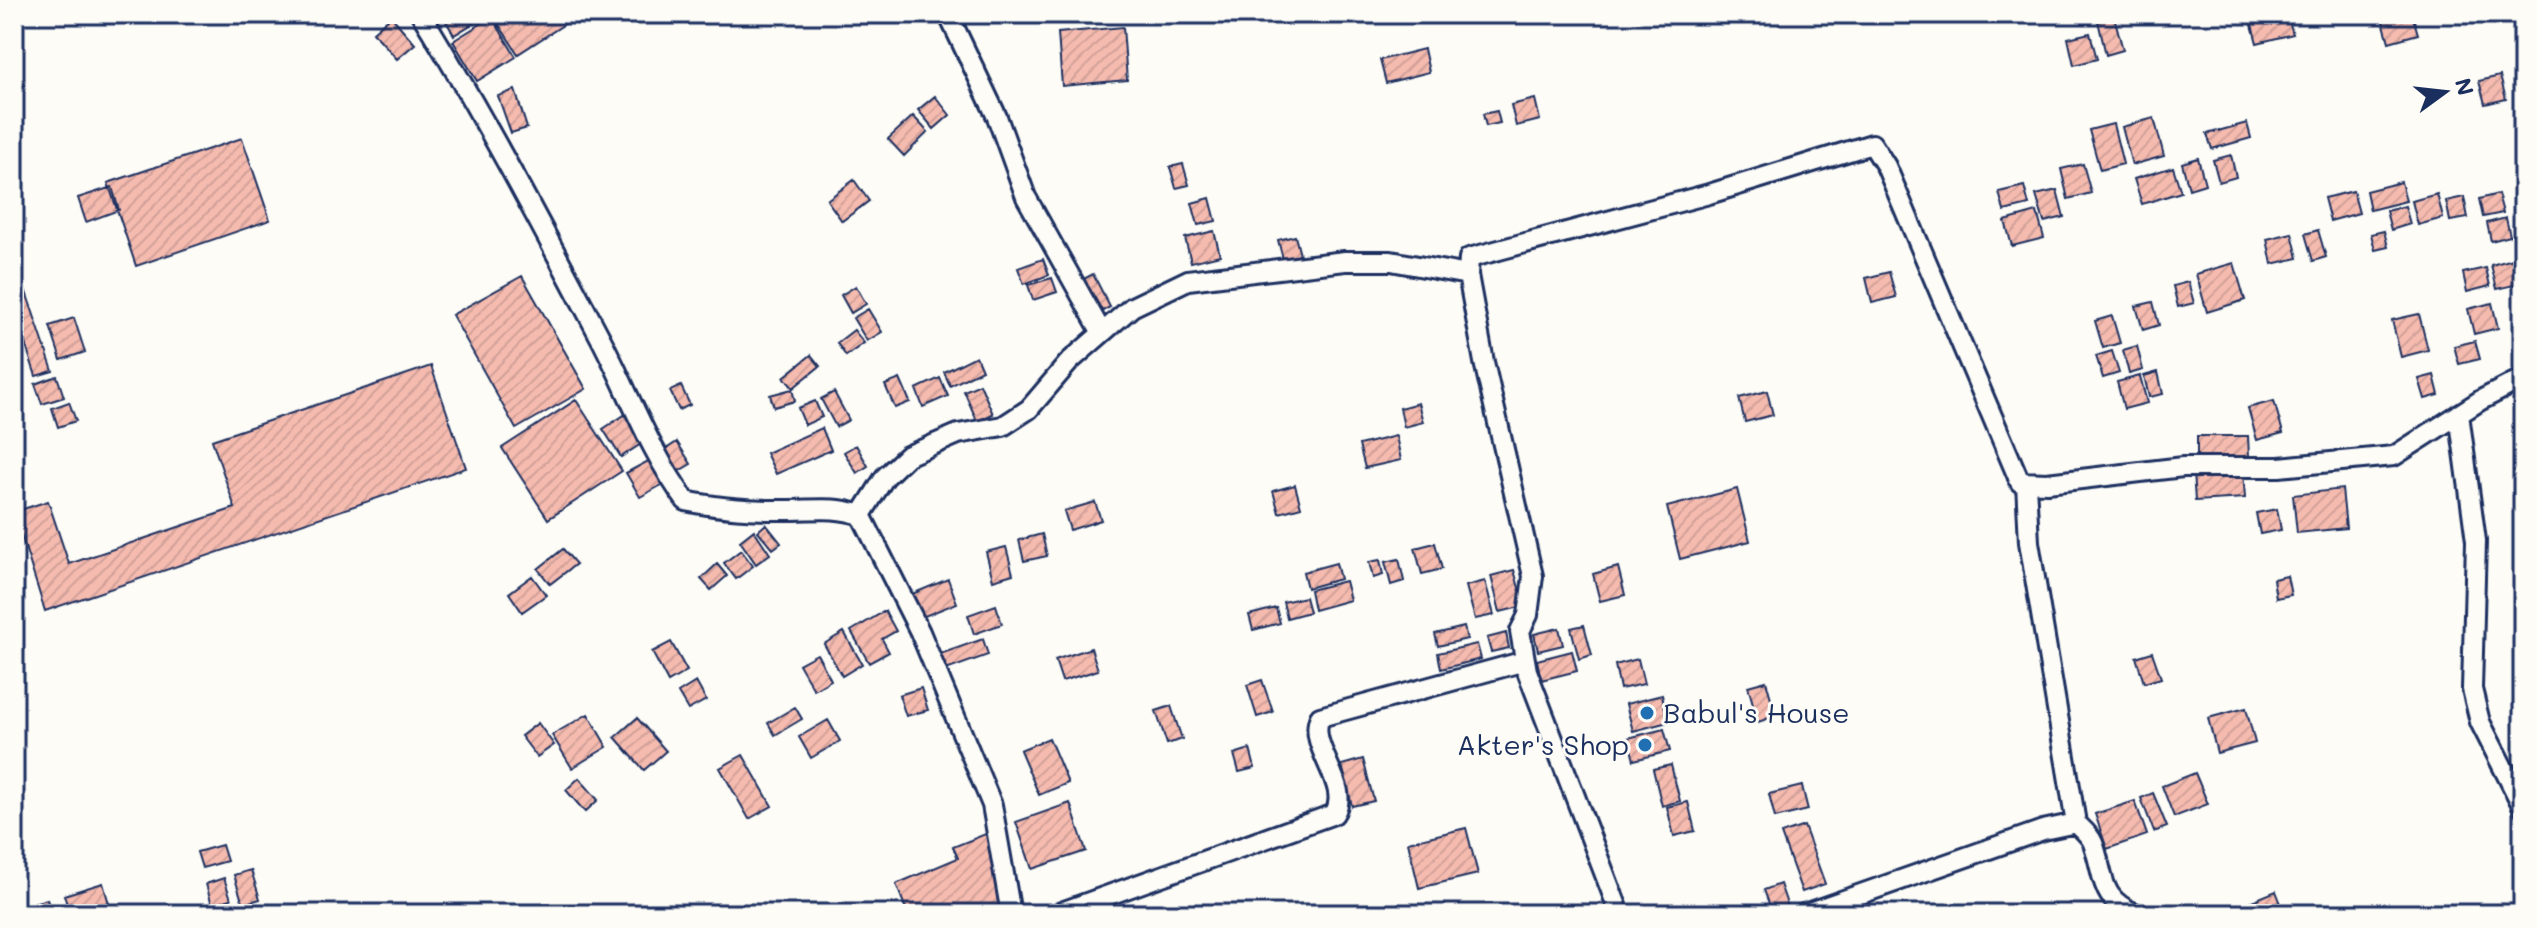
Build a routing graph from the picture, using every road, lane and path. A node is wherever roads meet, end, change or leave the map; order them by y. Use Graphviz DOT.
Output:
graph roads {
  1 [pos="421,14"];
  2 [pos="948,14"];
  3 [pos="1468,275"];
  4 [pos="1102,333"];
  5 [pos="2523,378"];
  6 [pos="2459,414"];
  7 [pos="2026,483"];
  8 [pos="861,515"];
  9 [pos="1525,661"];
  10 [pos="2523,807"];
  11 [pos="2076,823"];
  12 [pos="1011,914"];
  13 [pos="1056,914"];
  14 [pos="1620,914"];
  15 [pos="1804,914"];
  16 [pos="2137,914"];
  1 -- 8 [label="street"];
  2 -- 4 [label="street"];
  3 -- 4 [label="street"];
  3 -- 7 [label="street"];
  3 -- 9 [label="street"];
  4 -- 8 [label="street"];
  5 -- 6 [label="street"];
  6 -- 7 [label="street"];
  6 -- 10 [label="street"];
  7 -- 11 [label="street"];
  8 -- 12 [label="street"];
  9 -- 13 [label="street"];
  9 -- 14 [label="street"];
  11 -- 15 [label="street"];
  11 -- 16 [label="street"];
}
